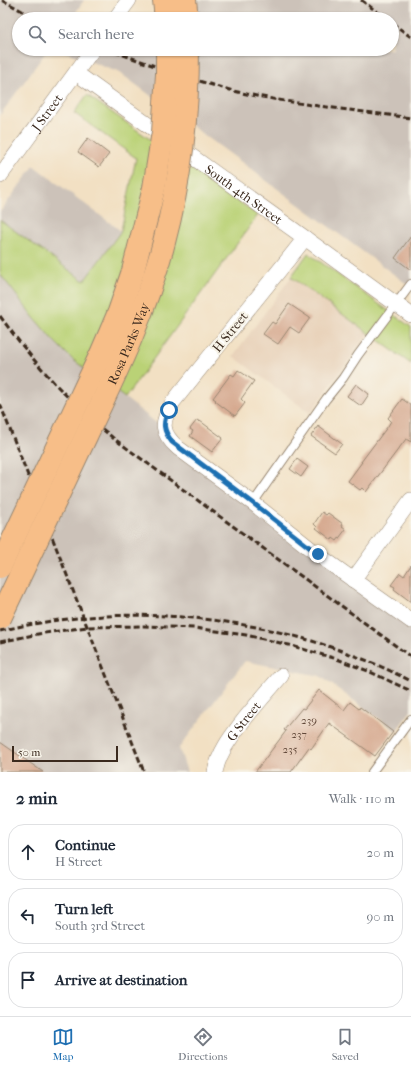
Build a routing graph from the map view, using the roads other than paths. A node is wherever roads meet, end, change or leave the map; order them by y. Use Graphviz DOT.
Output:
graph roads {
  1 [pos="129,0"];
  2 [pos="164,0"];
  3 [pos="185,0"];
  4 [pos="120,12"];
  5 [pos="165,12"];
  6 [pos="186,12"];
  7 [pos="88,56"];
  8 [pos="167,56"];
  9 [pos="188,56"];
  10 [pos="76,73"];
  11 [pos="0,176"];
  12 [pos="305,238"];
  13 [pos="411,284"];
  14 [pos="396,304"];
  15 [pos="411,315"];
  16 [pos="411,500"];
  17 [pos="253,503"];
  18 [pos="0,567"];
  19 [pos="353,580"];
  20 [pos="0,618"];
  21 [pos="411,621"];
  22 [pos="281,676"];
  23 [pos="411,719"];
  24 [pos="215,772"];
  25 [pos="372,772"];
  1 -- 4 [label="street"];
  2 -- 5 [label="highway"];
  3 -- 6 [label="highway"];
  7 -- 10 [label="street, J Street"];
  8 -- 18 [label="highway, Rosa Parks Way, bridge"];
  9 -- 20 [label="highway, Rosa Parks Way, bridge"];
  10 -- 11 [label="street, J Street"];
  10 -- 12 [label="street, South 4th Street"];
  12 -- 14 [label="street, South 4th Street"];
  12 -- 17 [label="street, H Street"];
  13 -- 14 [label="lane"];
  14 -- 15 [label="street, South 4th Street"];
  14 -- 17 [label="lane"];
  16 -- 19 [label="street"];
  17 -- 19 [label="street"];
  19 -- 21 [label="street"];
  22 -- 24 [label="street, G Street"];
  23 -- 25 [label="lane"];
}
